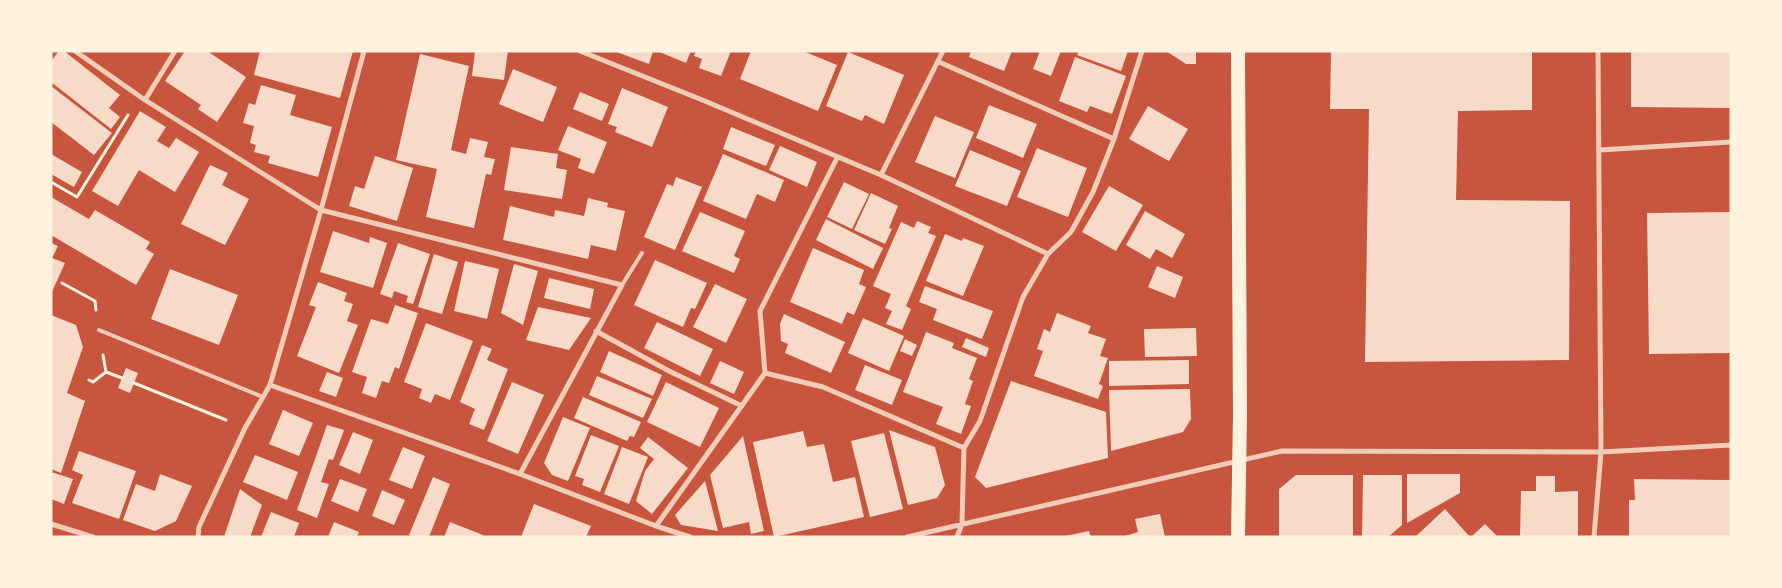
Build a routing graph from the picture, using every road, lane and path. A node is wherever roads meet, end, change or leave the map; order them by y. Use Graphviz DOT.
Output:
graph roads {
  1 [pos="75,51"];
  2 [pos="174,51"];
  3 [pos="364,51"];
  4 [pos="580,51"];
  5 [pos="944,51"];
  6 [pos="1142,51"];
  7 [pos="1238,51"];
  8 [pos="1598,51"];
  9 [pos="939,62"];
  10 [pos="139,96"];
  11 [pos="145,100"];
  12 [pos="1114,139"];
  13 [pos="1731,142"];
  14 [pos="1600,150"];
  15 [pos="837,158"];
  16 [pos="881,175"];
  17 [pos="51,182"];
  18 [pos="321,210"];
  19 [pos="642,253"];
  20 [pos="1048,254"];
  21 [pos="622,285"];
  22 [pos="99,330"];
  23 [pos="596,331"];
  24 [pos="765,373"];
  25 [pos="122,378"];
  26 [pos="89,380"];
  27 [pos="134,383"];
  28 [pos="270,385"];
  29 [pos="263,397"];
  30 [pos="742,406"];
  31 [pos="245,428"];
  32 [pos="1731,445"];
  33 [pos="964,448"];
  34 [pos="1601,452"];
  35 [pos="1240,460"];
  36 [pos="520,474"];
  37 [pos="51,524"];
  38 [pos="962,524"];
  39 [pos="656,526"];
  40 [pos="93,537"];
  41 [pos="198,537"];
  42 [pos="690,537"];
  43 [pos="907,537"];
  44 [pos="957,537"];
  45 [pos="1238,537"];
  46 [pos="1594,537"];
  1 -- 10 [label="street"];
  2 -- 11 [label="street"];
  3 -- 18 [label="street"];
  4 -- 15 [label="street"];
  5 -- 9 [label="street"];
  6 -- 12 [label="street"];
  7 -- 35 [label="highway"];
  8 -- 14 [label="street"];
  9 -- 12 [label="street"];
  9 -- 16 [label="street"];
  10 -- 11 [label="street"];
  10 -- 17 [label="path"];
  11 -- 18 [label="street"];
  12 -- 20 [label="street"];
  13 -- 14 [label="street"];
  14 -- 34 [label="street"];
  15 -- 16 [label="street"];
  15 -- 24 [label="street"];
  16 -- 20 [label="street"];
  18 -- 21 [label="street"];
  18 -- 28 [label="street"];
  19 -- 21 [label="lane"];
  20 -- 33 [label="street"];
  21 -- 23 [label="street"];
  22 -- 29 [label="lane"];
  23 -- 30 [label="street"];
  23 -- 36 [label="street"];
  24 -- 30 [label="street"];
  24 -- 33 [label="street"];
  25 -- 26 [label="path"];
  27 -- 31 [label="path"];
  28 -- 29 [label="street"];
  28 -- 36 [label="street"];
  29 -- 31 [label="street"];
  30 -- 39 [label="street"];
  31 -- 41 [label="street"];
  32 -- 34 [label="street"];
  33 -- 38 [label="street"];
  34 -- 35 [label="street"];
  34 -- 46 [label="street"];
  35 -- 38 [label="street"];
  35 -- 45 [label="highway"];
  36 -- 39 [label="street"];
  37 -- 40 [label="street"];
  38 -- 43 [label="street"];
  38 -- 44 [label="street"];
  39 -- 42 [label="street"];
}
